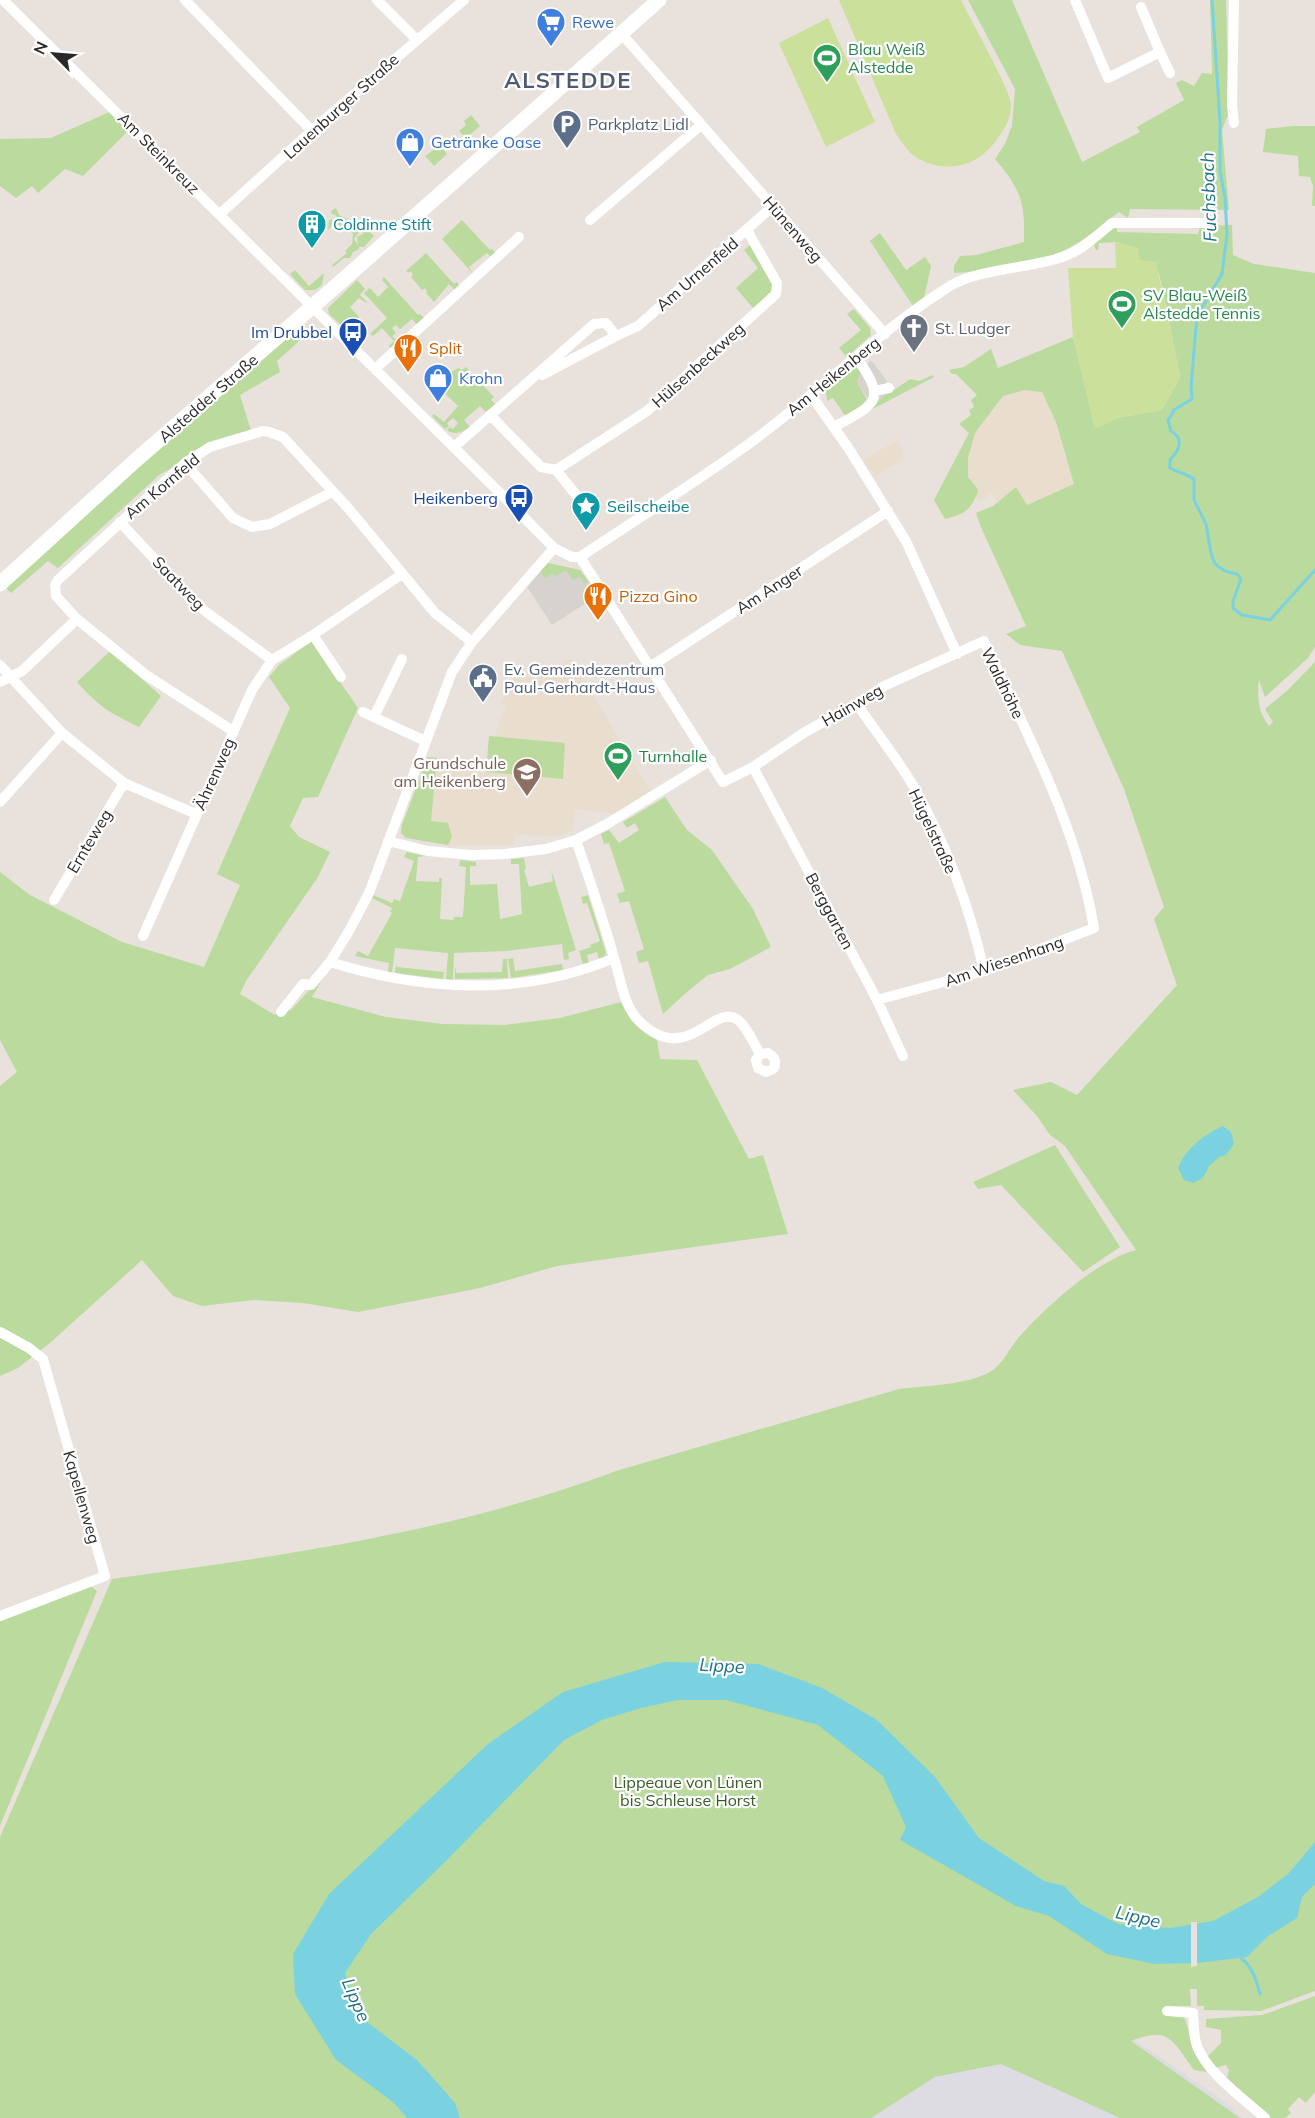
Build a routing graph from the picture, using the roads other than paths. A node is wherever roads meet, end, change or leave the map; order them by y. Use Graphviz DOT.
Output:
graph roads {
  1 [pos="3,0"];
  2 [pos="185,0"];
  3 [pos="377,0"];
  4 [pos="659,0"];
  5 [pos="1075,0"];
  6 [pos="1234,0"];
  7 [pos="459,2"];
  8 [pos="1141,7"];
  9 [pos="621,33"];
  10 [pos="416,39"];
  11 [pos="1160,52"];
  12 [pos="1170,73"];
  13 [pos="1234,123"];
  14 [pos="701,125"];
  15 [pos="312,131"];
  16 [pos="773,206"];
  17 [pos="220,214"];
  18 [pos="590,220"];
  19 [pos="1207,224"];
  20 [pos="747,230"];
  21 [pos="519,237"];
  22 [pos="313,307"];
  23 [pos="885,334"];
  24 [pos="616,336"];
  25 [pos="856,357"];
  26 [pos="375,369"];
  27 [pos="528,382"];
  28 [pos="889,388"];
  29 [pos="875,391"];
  30 [pos="811,395"];
  31 [pos="490,415"];
  32 [pos="834,427"];
  33 [pos="454,447"];
  34 [pos="185,463"];
  35 [pos="556,470"];
  36 [pos="332,492"];
  37 [pos="577,496"];
  38 [pos="888,511"];
  39 [pos="120,522"];
  40 [pos="554,549"];
  41 [pos="580,556"];
  42 [pos="402,574"];
  43 [pos="0,584"];
  44 [pos="77,619"];
  45 [pos="313,635"];
  46 [pos="472,642"];
  47 [pos="957,654"];
  48 [pos="402,658"];
  49 [pos="272,660"];
  50 [pos="0,665"];
  51 [pos="650,667"];
  52 [pos="341,677"];
  53 [pos="5,679"];
  54 [pos="857,704"];
  55 [pos="363,712"];
  56 [pos="374,717"];
  57 [pos="233,732"];
  58 [pos="62,733"];
  59 [pos="425,741"];
  60 [pos="711,760"];
  61 [pos="753,767"];
  62 [pos="124,783"];
  63 [pos="0,802"];
  64 [pos="196,814"];
  65 [pos="576,840"];
  66 [pos="388,841"];
  67 [pos="54,900"];
  68 [pos="1094,928"];
  69 [pos="143,936"];
  70 [pos="614,958"];
  71 [pos="330,962"];
  72 [pos="984,971"];
  73 [pos="877,1000"];
  74 [pos="281,1012"];
  75 [pos="760,1054"];
  76 [pos="903,1056"];
  77 [pos="0,1332"];
  78 [pos="0,1616"];
  79 [pos="1167,2010"];
  80 [pos="1265,2118"];
  1 -- 17 [label="street, Am Steinkreuz"];
  2 -- 15 [label="street"];
  3 -- 10 [label="street"];
  4 -- 9 [label="street, Alstedder Straße"];
  5 -- 11 [label="street"];
  6 -- 13 [label="street"];
  7 -- 10 [label="street, Lauenburger Straße"];
  8 -- 11 [label="street"];
  9 -- 14 [label="street, Hünenweg"];
  9 -- 22 [label="street, Alstedder Straße"];
  10 -- 15 [label="street, Lauenburger Straße"];
  11 -- 12 [label="street"];
  14 -- 16 [label="street, Hünenweg"];
  14 -- 18 [label="street"];
  15 -- 17 [label="street, Lauenburger Straße"];
  16 -- 20 [label="street, Am Urnenfeld"];
  16 -- 23 [label="street, Hünenweg"];
  17 -- 22 [label="street, Am Steinkreuz"];
  19 -- 23 [label="street, Am Heikenberg"];
  20 -- 24 [label="street, Am Urnenfeld"];
  20 -- 35 [label="street, Hülsenbeckweg"];
  21 -- 26 [label="street"];
  22 -- 26 [label="street"];
  22 -- 43 [label="street, Alstedder Straße"];
  23 -- 25 [label="street, Am Heikenberg"];
  24 -- 27 [label="street, Am Urnenfeld"];
  24 -- 27 [label="street, Am Urnenfeld"];
  25 -- 29 [label="street"];
  25 -- 30 [label="street, Am Heikenberg"];
  26 -- 33 [label="street"];
  27 -- 31 [label="street, Am Urnenfeld"];
  28 -- 29 [label="street"];
  29 -- 32 [label="street"];
  30 -- 32 [label="street, Waldhöhe"];
  30 -- 41 [label="street, Am Heikenberg"];
  31 -- 33 [label="street, Am Urnenfeld"];
  31 -- 35 [label="street"];
  32 -- 38 [label="street, Waldhöhe"];
  33 -- 40 [label="street"];
  34 -- 36 [label="street, Am Kornfeld"];
  34 -- 36 [label="street"];
  34 -- 39 [label="street, Am Kornfeld"];
  35 -- 37 [label="street"];
  36 -- 42 [label="street, Am Kornfeld"];
  38 -- 47 [label="street, Waldhöhe"];
  38 -- 51 [label="street, Am Anger"];
  39 -- 44 [label="street, Am Kornfeld"];
  39 -- 49 [label="street, Saatweg"];
  40 -- 41 [label="street"];
  40 -- 46 [label="street"];
  41 -- 51 [label="street"];
  42 -- 45 [label="street, Ährenweg"];
  42 -- 46 [label="street, Am Kornfeld"];
  44 -- 53 [label="street"];
  44 -- 57 [label="street, Am Kornfeld"];
  45 -- 49 [label="street, Ährenweg"];
  45 -- 52 [label="street"];
  46 -- 59 [label="street"];
  47 -- 54 [label="street, Hainweg"];
  47 -- 68 [label="street, Waldhöhe"];
  48 -- 56 [label="street"];
  49 -- 57 [label="street, Ährenweg"];
  50 -- 53 [label="street"];
  51 -- 60 [label="street"];
  53 -- 58 [label="street"];
  54 -- 61 [label="street, Hainweg"];
  54 -- 72 [label="street, Hügelstraße"];
  55 -- 56 [label="street"];
  56 -- 59 [label="street"];
  57 -- 64 [label="street, Ährenweg"];
  58 -- 62 [label="street"];
  58 -- 63 [label="street"];
  59 -- 66 [label="street"];
  60 -- 61 [label="street, Hainweg"];
  60 -- 65 [label="street"];
  61 -- 73 [label="street, Berggarten"];
  62 -- 64 [label="street"];
  62 -- 67 [label="street, Ernteweg"];
  64 -- 69 [label="street, Ährenweg"];
  65 -- 66 [label="street"];
  65 -- 70 [label="street"];
  66 -- 71 [label="street"];
  68 -- 72 [label="street, Am Wiesenhang"];
  70 -- 71 [label="street"];
  70 -- 75 [label="street"];
  71 -- 74 [label="street"];
  72 -- 73 [label="street, Am Wiesenhang"];
  73 -- 76 [label="street, Berggarten"];
  77 -- 78 [label="street, Kapellenweg"];
  79 -- 80 [label="street"];
}
